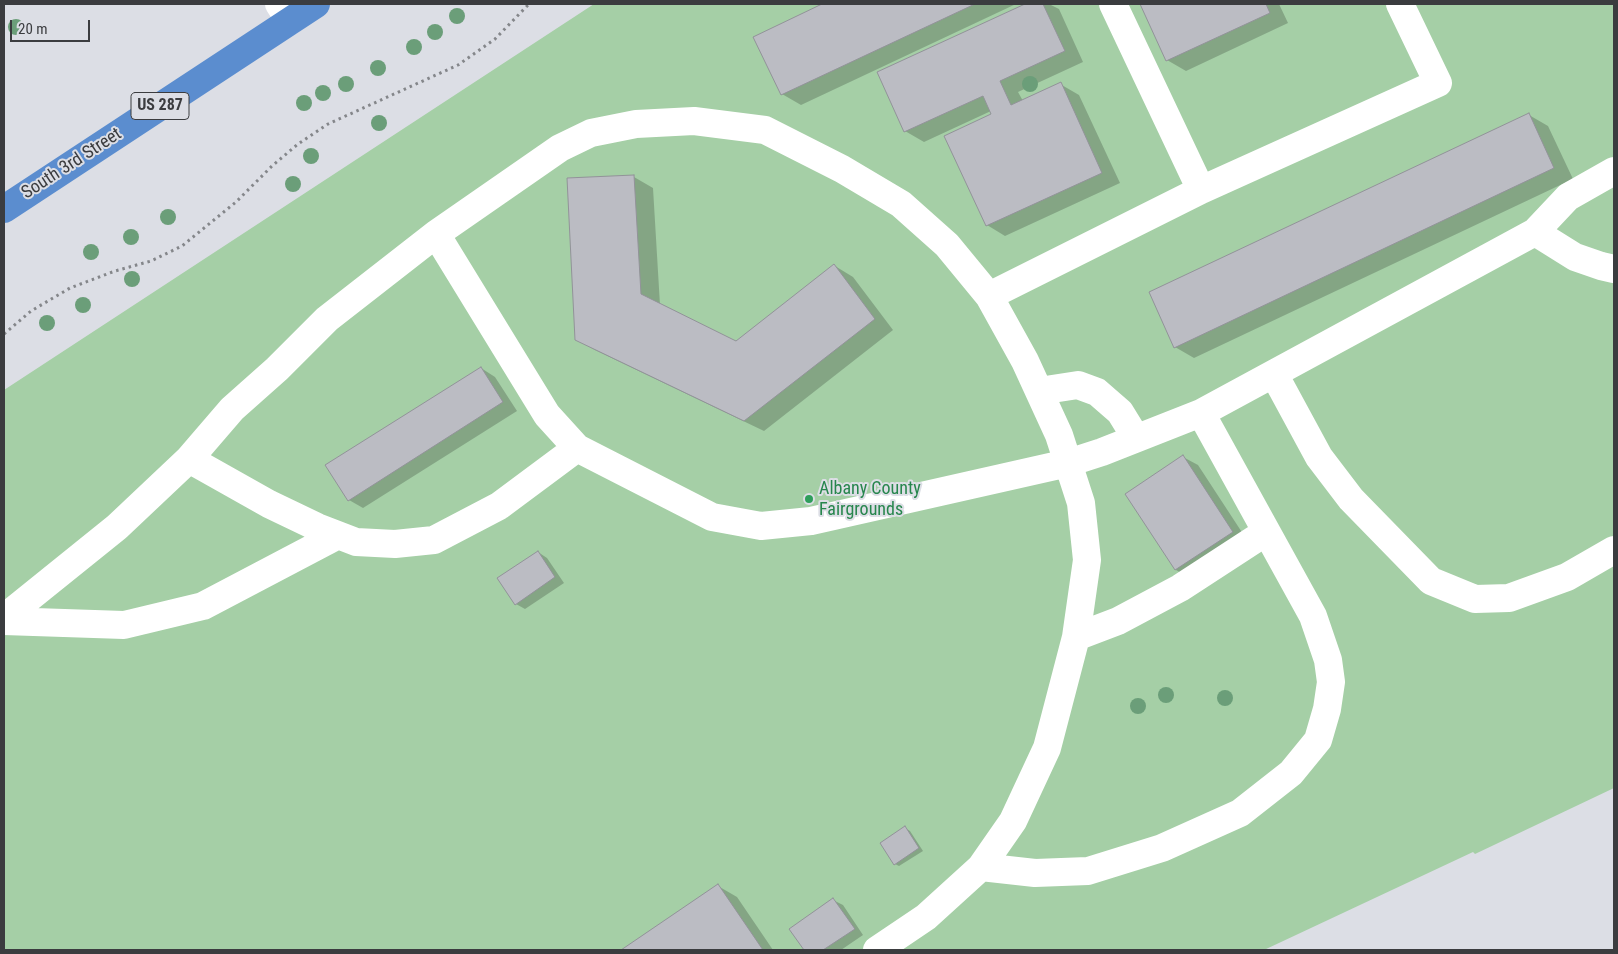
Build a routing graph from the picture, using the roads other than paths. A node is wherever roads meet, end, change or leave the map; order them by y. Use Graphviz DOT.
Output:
graph roads {
  1 [pos="316,4"];
  2 [pos="1113,4"];
  3 [pos="1400,4"];
  4 [pos="284,12"];
  5 [pos="1614,171"];
  6 [pos="1201,190"];
  7 [pos="4,209"];
  8 [pos="1535,232"];
  9 [pos="436,234"];
  10 [pos="1614,269"];
  11 [pos="989,296"];
  12 [pos="1274,374"];
  13 [pos="1038,391"];
  14 [pos="1201,414"];
  15 [pos="1136,438"];
  16 [pos="577,448"];
  17 [pos="189,459"];
  18 [pos="1068,463"];
  19 [pos="1266,532"];
  20 [pos="338,535"];
  21 [pos="1614,550"];
  22 [pos="4,620"];
  23 [pos="1076,637"];
  24 [pos="981,867"];
  25 [pos="877,950"];
  1 -- 4 [label="highway, South 3rd Street / US 287"];
  2 -- 6 [label="lane"];
  3 -- 6 [label="lane"];
  4 -- 7 [label="highway, South 3rd Street / US 287"];
  5 -- 8 [label="lane"];
  6 -- 11 [label="lane"];
  8 -- 10 [label="lane"];
  8 -- 12 [label="lane"];
  9 -- 11 [label="lane"];
  9 -- 16 [label="lane"];
  9 -- 17 [label="lane"];
  11 -- 13 [label="lane"];
  12 -- 14 [label="lane"];
  12 -- 21 [label="lane"];
  13 -- 15 [label="lane"];
  13 -- 18 [label="lane"];
  14 -- 15 [label="lane"];
  14 -- 19 [label="lane"];
  15 -- 18 [label="lane"];
  16 -- 18 [label="lane"];
  16 -- 20 [label="lane"];
  17 -- 20 [label="lane"];
  17 -- 22 [label="lane"];
  18 -- 23 [label="lane"];
  19 -- 23 [label="lane"];
  19 -- 24 [label="lane"];
  20 -- 22 [label="lane"];
  23 -- 24 [label="lane"];
  24 -- 25 [label="lane"];
}
